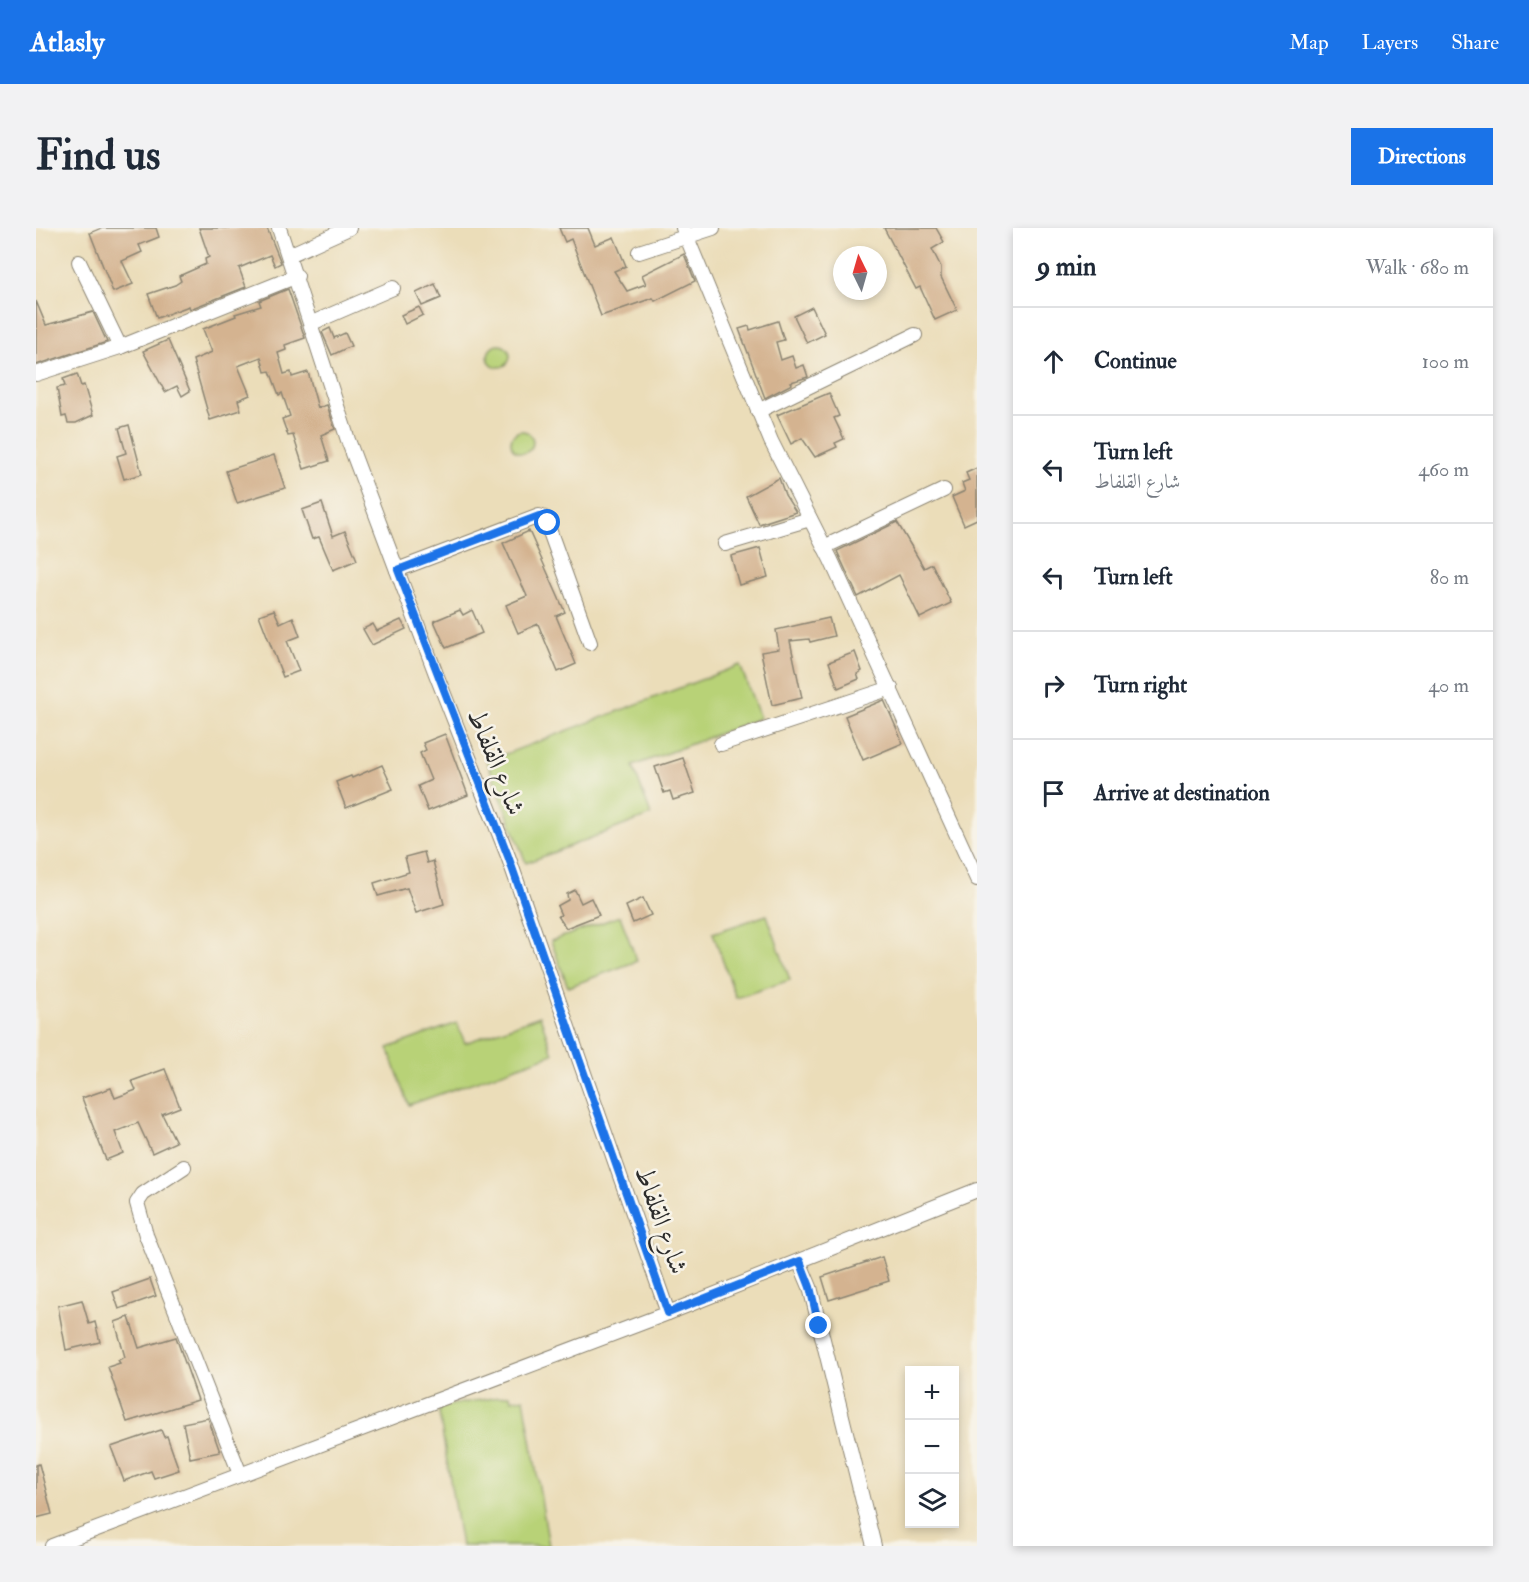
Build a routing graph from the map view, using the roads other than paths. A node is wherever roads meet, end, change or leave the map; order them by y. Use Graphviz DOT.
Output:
graph roads {
  1 [pos="279,228"];
  2 [pos="349,228"];
  3 [pos="713,228"];
  4 [pos="685,233"];
  5 [pos="639,252"];
  6 [pos="289,255"];
  7 [pos="79,262"];
  8 [pos="297,276"];
  9 [pos="393,288"];
  10 [pos="312,323"];
  11 [pos="915,335"];
  12 [pos="120,348"];
  13 [pos="36,374"];
  14 [pos="758,411"];
  15 [pos="944,490"];
  16 [pos="810,519"];
  17 [pos="725,544"];
  18 [pos="824,547"];
  19 [pos="398,570"];
  20 [pos="590,643"];
  21 [pos="891,688"];
  22 [pos="721,744"];
  23 [pos="977,879"];
  24 [pos="184,1167"];
  25 [pos="977,1190"];
  26 [pos="800,1261"];
  27 [pos="668,1313"];
  28 [pos="240,1474"];
  29 [pos="52,1546"];
  30 [pos="874,1546"];
  1 -- 6 [label="street, شارع القلفاط"];
  2 -- 6 [label="street"];
  3 -- 4 [label="street"];
  4 -- 5 [label="street"];
  4 -- 14 [label="street"];
  6 -- 8 [label="street, شارع القلفاط"];
  7 -- 12 [label="street"];
  8 -- 10 [label="street, شارع القلفاط"];
  8 -- 12 [label="street"];
  9 -- 10 [label="street"];
  10 -- 19 [label="street, شارع القلفاط"];
  11 -- 14 [label="street"];
  12 -- 13 [label="street"];
  14 -- 16 [label="street"];
  15 -- 18 [label="street"];
  16 -- 17 [label="street"];
  16 -- 18 [label="street"];
  18 -- 21 [label="street"];
  19 -- 20 [label="street"];
  19 -- 27 [label="street, شارع القلفاط"];
  21 -- 22 [label="street"];
  21 -- 23 [label="street"];
  24 -- 28 [label="street"];
  25 -- 26 [label="street"];
  26 -- 27 [label="street"];
  26 -- 30 [label="street"];
  27 -- 28 [label="street"];
  28 -- 29 [label="street"];
}
